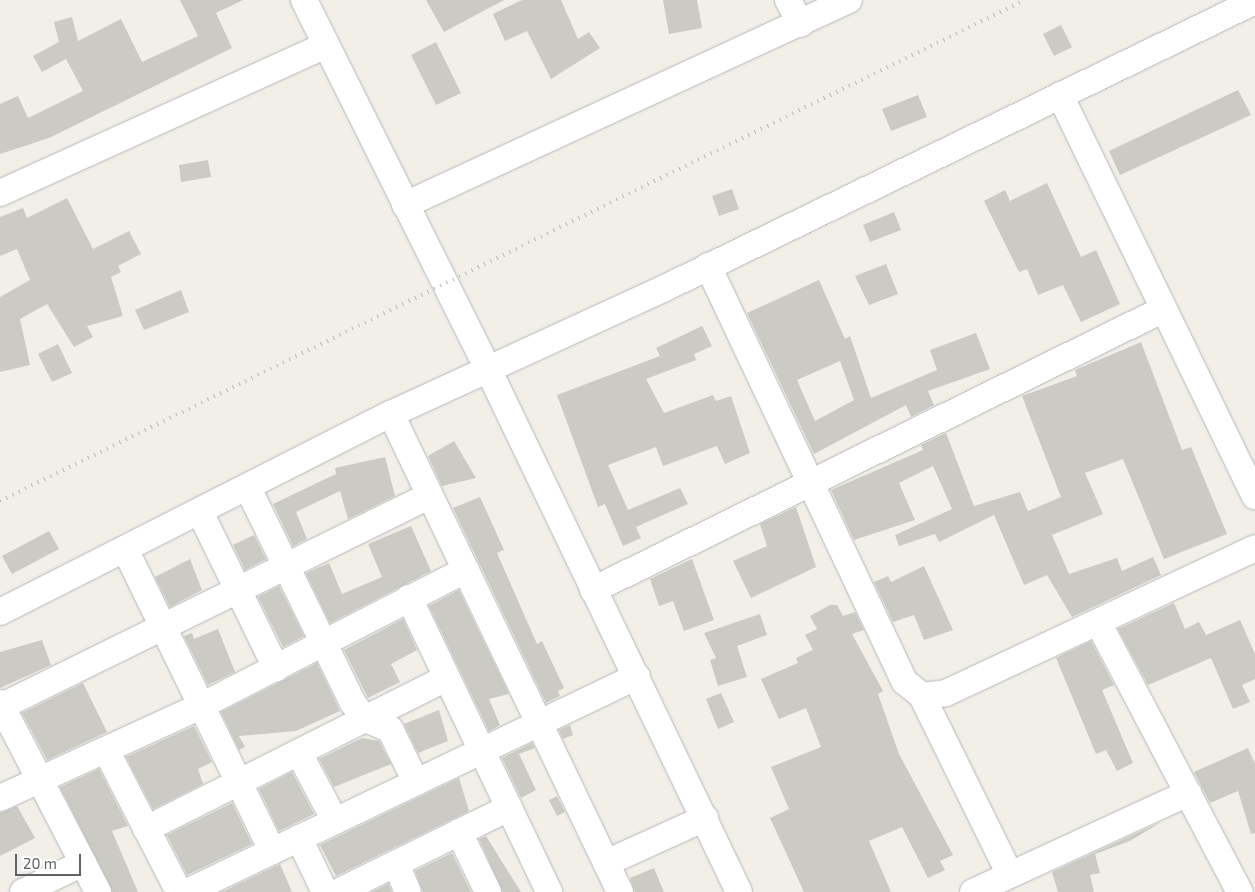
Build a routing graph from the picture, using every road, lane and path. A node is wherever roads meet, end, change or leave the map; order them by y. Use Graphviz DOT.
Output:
graph roads {
  1 [pos="788,0"];
  2 [pos="849,0"];
  3 [pos="308,1"];
  4 [pos="1255,1"];
  5 [pos="800,24"];
  6 [pos="326,45"];
  7 [pos="1060,95"];
  8 [pos="0,193"];
  9 [pos="405,205"];
  10 [pos="708,266"];
  11 [pos="1164,309"];
  12 [pos="488,369"];
  13 [pos="391,414"];
  14 [pos="812,485"];
  15 [pos="248,488"];
  16 [pos="430,495"];
  17 [pos="1255,496"];
  18 [pos="200,512"];
  19 [pos="1255,548"];
  20 [pos="126,551"];
  21 [pos="288,568"];
  22 [pos="466,570"];
  23 [pos="594,590"];
  24 [pos="240,593"];
  25 [pos="409,598"];
  26 [pos="0,612"];
  27 [pos="1099,624"];
  28 [pos="164,629"];
  29 [pos="326,641"];
  30 [pos="276,668"];
  31 [pos="636,676"];
  32 [pos="446,678"];
  33 [pos="922,696"];
  34 [pos="1,705"];
  35 [pos="201,706"];
  36 [pos="365,719"];
  37 [pos="537,723"];
  38 [pos="106,750"];
  39 [pos="481,750"];
  40 [pos="300,753"];
  41 [pos="40,779"];
  42 [pos="241,781"];
  43 [pos="416,782"];
  44 [pos="1188,793"];
  45 [pos="0,798"];
  46 [pos="509,808"];
  47 [pos="705,818"];
  48 [pos="335,820"];
  49 [pos="146,829"];
  50 [pos="459,832"];
  51 [pos="299,838"];
  52 [pos="272,851"];
  53 [pos="83,863"];
  54 [pos="606,863"];
  55 [pos="396,864"];
  56 [pos="1010,875"];
  57 [pos="23,892"];
  58 [pos="98,892"];
  59 [pos="179,892"];
  60 [pos="187,892"];
  61 [pos="325,892"];
  62 [pos="338,892"];
  63 [pos="408,892"];
  64 [pos="488,892"];
  65 [pos="549,892"];
  66 [pos="620,892"];
  67 [pos="739,892"];
  68 [pos="973,892"];
  69 [pos="1240,892"];
  1 -- 5 [label="street"];
  2 -- 5 [label="street"];
  3 -- 6 [label="street"];
  4 -- 7 [label="street"];
  5 -- 9 [label="street"];
  6 -- 8 [label="street"];
  6 -- 9 [label="street"];
  7 -- 10 [label="street"];
  7 -- 11 [label="street"];
  9 -- 12 [label="street"];
  10 -- 12 [label="street"];
  10 -- 14 [label="street"];
  11 -- 14 [label="street"];
  11 -- 17 [label="street"];
  12 -- 13 [label="street"];
  12 -- 23 [label="street"];
  13 -- 15 [label="street"];
  13 -- 16 [label="street"];
  14 -- 23 [label="street"];
  14 -- 33 [label="street"];
  15 -- 18 [label="street"];
  15 -- 21 [label="street"];
  16 -- 21 [label="street"];
  16 -- 22 [label="street"];
  18 -- 20 [label="street"];
  18 -- 24 [label="street"];
  19 -- 27 [label="street"];
  20 -- 26 [label="street"];
  20 -- 28 [label="street"];
  21 -- 24 [label="street"];
  21 -- 29 [label="street"];
  22 -- 25 [label="street"];
  22 -- 37 [label="street"];
  23 -- 31 [label="street"];
  24 -- 28 [label="street"];
  24 -- 30 [label="street"];
  25 -- 29 [label="street"];
  25 -- 32 [label="street"];
  27 -- 33 [label="street"];
  27 -- 44 [label="street"];
  28 -- 34 [label="street"];
  28 -- 35 [label="street"];
  29 -- 30 [label="street"];
  29 -- 36 [label="street"];
  30 -- 35 [label="street"];
  31 -- 37 [label="street"];
  31 -- 47 [label="street"];
  32 -- 36 [label="street"];
  32 -- 39 [label="street"];
  33 -- 56 [label="street"];
  34 -- 41 [label="street"];
  35 -- 38 [label="street"];
  35 -- 42 [label="street"];
  36 -- 40 [label="street"];
  36 -- 43 [label="street"];
  37 -- 39 [label="street"];
  37 -- 54 [label="street"];
  38 -- 41 [label="street"];
  38 -- 49 [label="street"];
  39 -- 43 [label="street"];
  39 -- 46 [label="street"];
  40 -- 42 [label="street"];
  40 -- 48 [label="street"];
  41 -- 45 [label="street"];
  41 -- 53 [label="street"];
  42 -- 49 [label="street"];
  42 -- 52 [label="street"];
  43 -- 48 [label="street"];
  44 -- 56 [label="street"];
  44 -- 69 [label="street"];
  46 -- 50 [label="street"];
  46 -- 65 [label="street"];
  47 -- 54 [label="street"];
  47 -- 67 [label="street"];
  48 -- 51 [label="street"];
  49 -- 59 [label="street"];
  50 -- 55 [label="street"];
  50 -- 64 [label="street"];
  51 -- 52 [label="street"];
  51 -- 61 [label="street"];
  52 -- 60 [label="street"];
  53 -- 57 [label="street"];
  53 -- 58 [label="street"];
  54 -- 66 [label="street"];
  55 -- 62 [label="street"];
  55 -- 63 [label="street"];
  56 -- 68 [label="street"];
}
